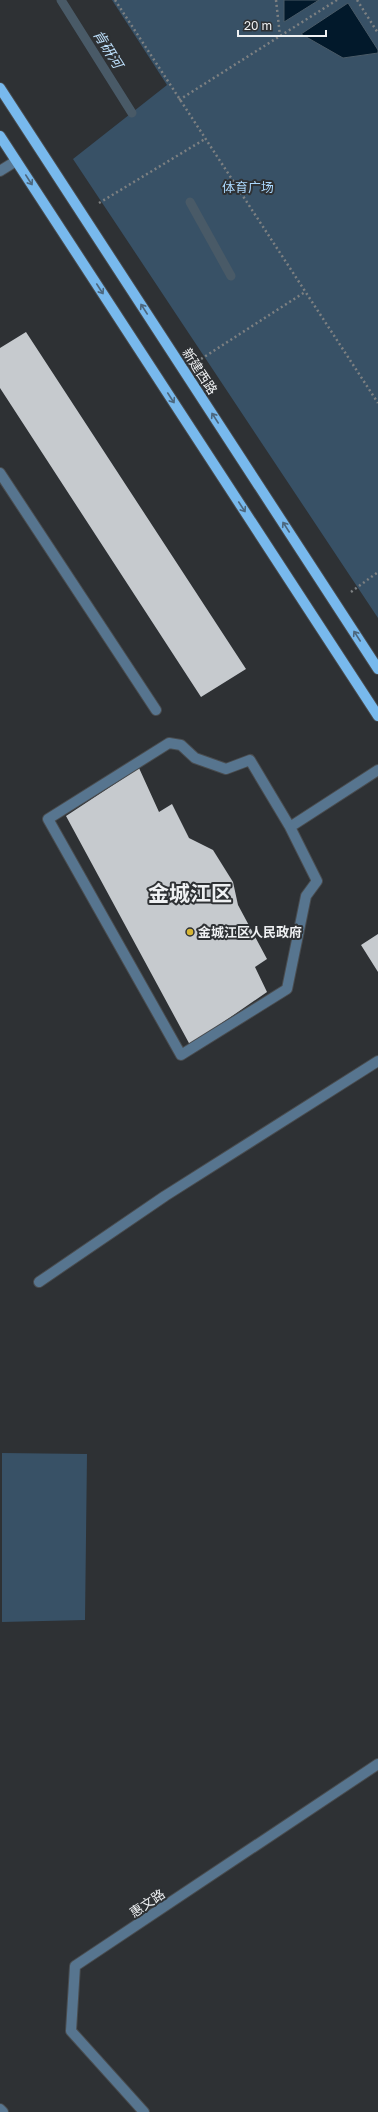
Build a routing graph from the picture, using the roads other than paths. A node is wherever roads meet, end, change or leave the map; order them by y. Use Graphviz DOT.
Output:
graph roads {
  1 [pos="0,88"];
  2 [pos="0,136"];
  3 [pos="16,161"];
  4 [pos="0,172"];
  5 [pos="0,473"];
  6 [pos="378,668"];
  7 [pos="156,710"];
  8 [pos="378,716"];
  9 [pos="378,770"];
  10 [pos="290,827"];
  11 [pos="378,1061"];
  12 [pos="39,1282"];
  13 [pos="378,1764"];
  14 [pos="0,2108"];
  15 [pos="3,2112"];
  16 [pos="144,2112"];
  6 -- 1 [label="main road, 新建西路, one-way"];
  2 -- 3 [label="main road"];
  3 -- 4 [label="street"];
  3 -- 8 [label="main road, one-way"];
  5 -- 7 [label="street"];
  9 -- 10 [label="street"];
  10 -- 10 [label="street"];
  11 -- 12 [label="street"];
  13 -- 16 [label="street, 惠文路"];
  14 -- 15 [label="street"];
}
